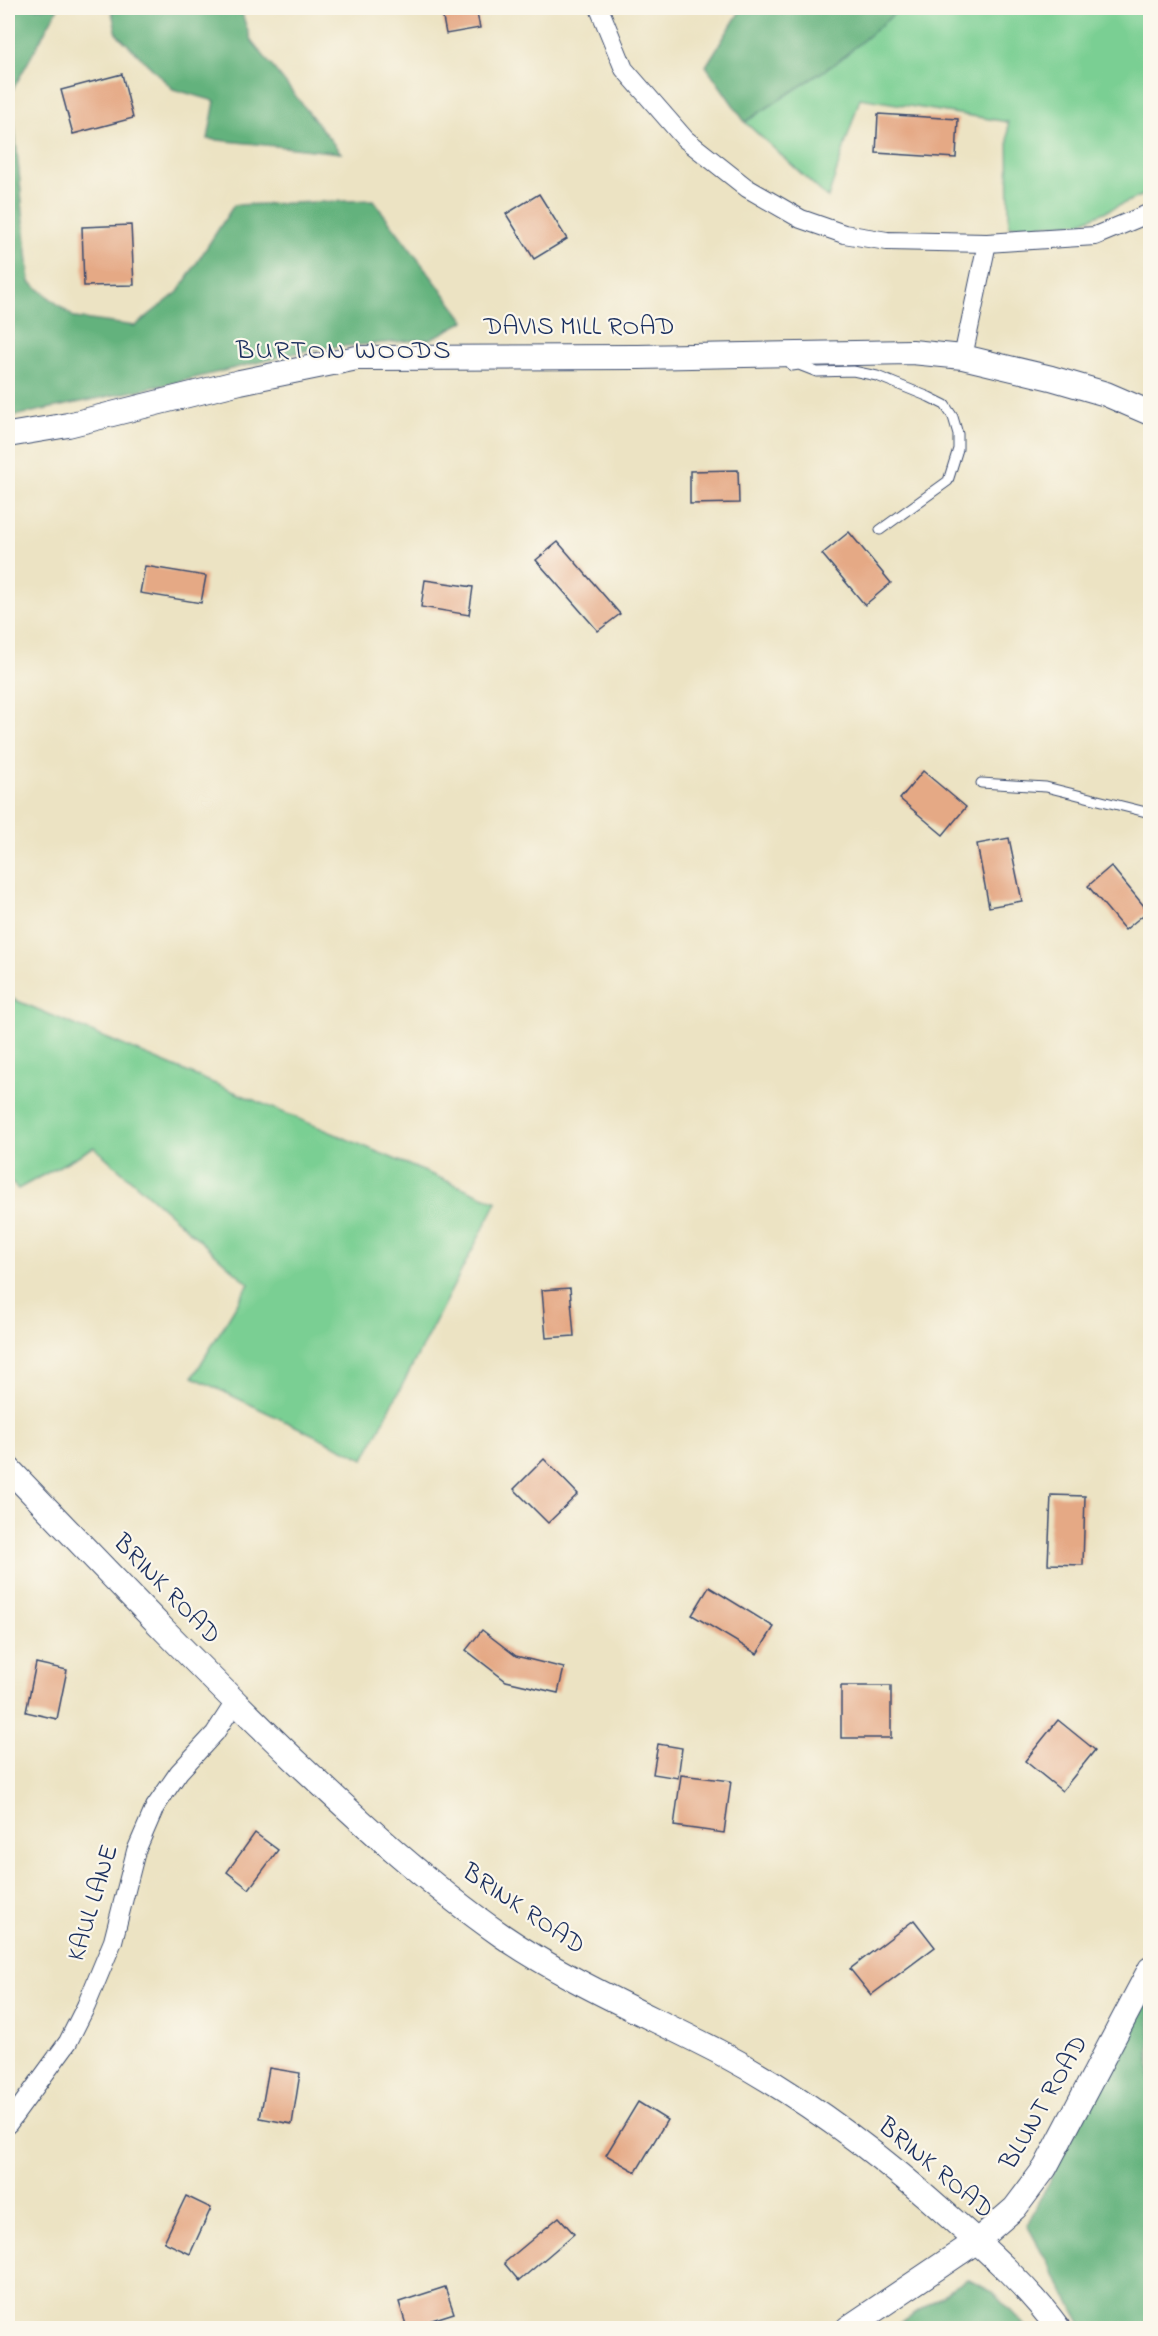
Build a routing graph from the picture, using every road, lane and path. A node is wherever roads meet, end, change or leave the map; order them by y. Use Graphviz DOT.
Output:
graph roads {
  1 [pos="599,8"];
  2 [pos="1150,213"];
  3 [pos="987,243"];
  4 [pos="791,355"];
  5 [pos="963,357"];
  6 [pos="1150,413"];
  7 [pos="8,435"];
  8 [pos="880,530"];
  9 [pos="981,783"];
  10 [pos="1150,813"];
  11 [pos="8,1468"];
  12 [pos="235,1702"];
  13 [pos="1150,1969"];
  14 [pos="8,2124"];
  15 [pos="977,2241"];
  16 [pos="848,2328"];
  17 [pos="1058,2328"];
  1 -- 3 [label="street"];
  2 -- 3 [label="street"];
  3 -- 5 [label="street"];
  4 -- 5 [label="street, DAVIS MILL ROAD"];
  4 -- 7 [label="street, DAVIS MILL ROAD"];
  4 -- 8 [label="lane"];
  5 -- 6 [label="street, DAVIS MILL ROAD"];
  9 -- 10 [label="lane"];
  11 -- 12 [label="street, BRINK ROAD"];
  12 -- 14 [label="street, KAUL LANE"];
  12 -- 15 [label="street, BRINK ROAD"];
  13 -- 15 [label="street, BLUNT ROAD"];
  15 -- 16 [label="street, BLUNT ROAD"];
  15 -- 17 [label="street, BRINK ROAD"];
}
